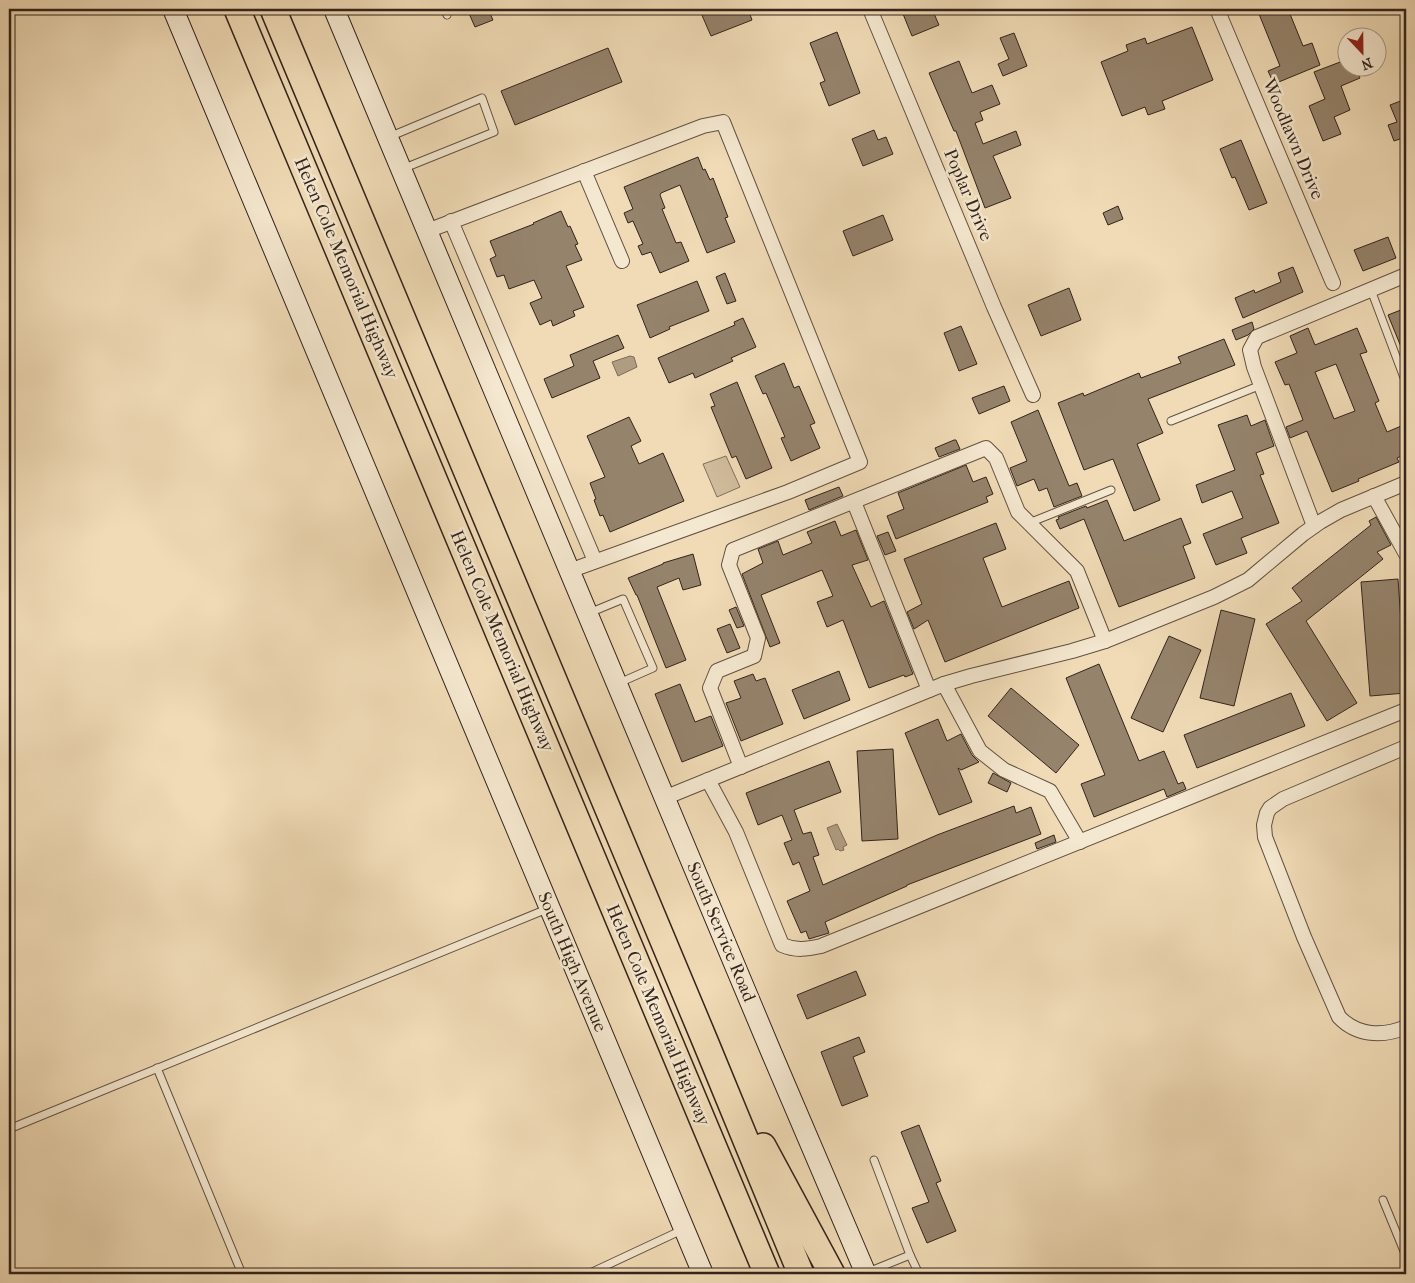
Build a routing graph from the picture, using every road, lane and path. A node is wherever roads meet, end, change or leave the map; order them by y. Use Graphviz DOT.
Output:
graph roads {
  1 [pos="173,9"];
  2 [pos="237,9"];
  3 [pos="273,9"];
  4 [pos="334,9"];
  5 [pos="870,9"];
  6 [pos="1218,9"];
  7 [pos="388,138"];
  8 [pos="401,169"];
  9 [pos="584,171"];
  10 [pos="451,221"];
  11 [pos="427,231"];
  12 [pos="622,262"];
  13 [pos="1406,275"];
  14 [pos="1333,283"];
  15 [pos="1370,290"];
  16 [pos="1406,383"];
  17 [pos="1261,385"];
  18 [pos="1033,395"];
  19 [pos="1171,421"];
  20 [pos="1406,483"];
  21 [pos="1111,490"];
  22 [pos="1374,496"];
  23 [pos="854,502"];
  24 [pos="1029,524"];
  25 [pos="1314,526"];
  26 [pos="1406,554"];
  27 [pos="595,561"];
  28 [pos="569,571"];
  29 [pos="587,614"];
  30 [pos="1105,641"];
  31 [pos="616,684"];
  32 [pos="944,684"];
  33 [pos="929,690"];
  34 [pos="1406,710"];
  35 [pos="1406,747"];
  36 [pos="741,767"];
  37 [pos="708,780"];
  38 [pos="664,798"];
  39 [pos="1080,842"];
  40 [pos="550,908"];
  41 [pos="1406,1027"];
  42 [pos="705,1041"];
  43 [pos="157,1068"];
  44 [pos="9,1129"];
  45 [pos="874,1160"];
  46 [pos="1383,1200"];
  47 [pos="684,1229"];
  48 [pos="910,1255"];
  49 [pos="1406,1256"];
  50 [pos="242,1274"];
  51 [pos="588,1274"];
  52 [pos="703,1274"];
  53 [pos="766,1274"];
  54 [pos="801,1274"];
  55 [pos="832,1274"];
  56 [pos="866,1274"];
  57 [pos="919,1274"];
  1 -- 40 [label="main road, South High Avenue"];
  2 -- 53 [label="highway, Helen Cole Memorial Highway"];
  3 -- 42 [label="highway, Helen Cole Memorial Highway"];
  4 -- 7 [label="main road, South Service Road"];
  5 -- 18 [label="street, Poplar Drive"];
  6 -- 14 [label="street, Woodlawn Drive"];
  7 -- 8 [label="main road, South Service Road"];
  7 -- 8 [label="lane"];
  8 -- 11 [label="main road, South Service Road"];
  9 -- 10 [label="street"];
  9 -- 12 [label="street"];
  9 -- 27 [label="street"];
  10 -- 11 [label="street"];
  10 -- 27 [label="street"];
  11 -- 28 [label="main road, South Service Road"];
  13 -- 15 [label="street"];
  15 -- 16 [label="lane"];
  15 -- 17 [label="street"];
  17 -- 19 [label="lane"];
  17 -- 25 [label="street"];
  20 -- 22 [label="street"];
  21 -- 24 [label="lane"];
  22 -- 25 [label="street"];
  22 -- 26 [label="street"];
  23 -- 24 [label="street"];
  23 -- 33 [label="street"];
  23 -- 36 [label="street"];
  24 -- 30 [label="street"];
  25 -- 30 [label="street"];
  27 -- 28 [label="street"];
  28 -- 29 [label="main road, South Service Road"];
  29 -- 31 [label="main road, South Service Road"];
  29 -- 31 [label="lane"];
  30 -- 32 [label="street"];
  31 -- 38 [label="main road, South Service Road"];
  32 -- 33 [label="street"];
  32 -- 39 [label="street"];
  33 -- 36 [label="street"];
  34 -- 39 [label="street"];
  35 -- 41 [label="street"];
  36 -- 37 [label="street"];
  37 -- 38 [label="street"];
  37 -- 39 [label="street"];
  38 -- 56 [label="main road, South Service Road"];
  40 -- 43 [label="lane"];
  40 -- 47 [label="main road, South High Avenue"];
  42 -- 54 [label="highway, Helen Cole Memorial Highway"];
  42 -- 55 [label="highway"];
  43 -- 44 [label="lane"];
  43 -- 50 [label="lane"];
  45 -- 48 [label="lane"];
  46 -- 49 [label="lane"];
  47 -- 51 [label="lane"];
  47 -- 52 [label="main road, South High Avenue"];
  48 -- 56 [label="lane"];
  48 -- 57 [label="lane"];
}
